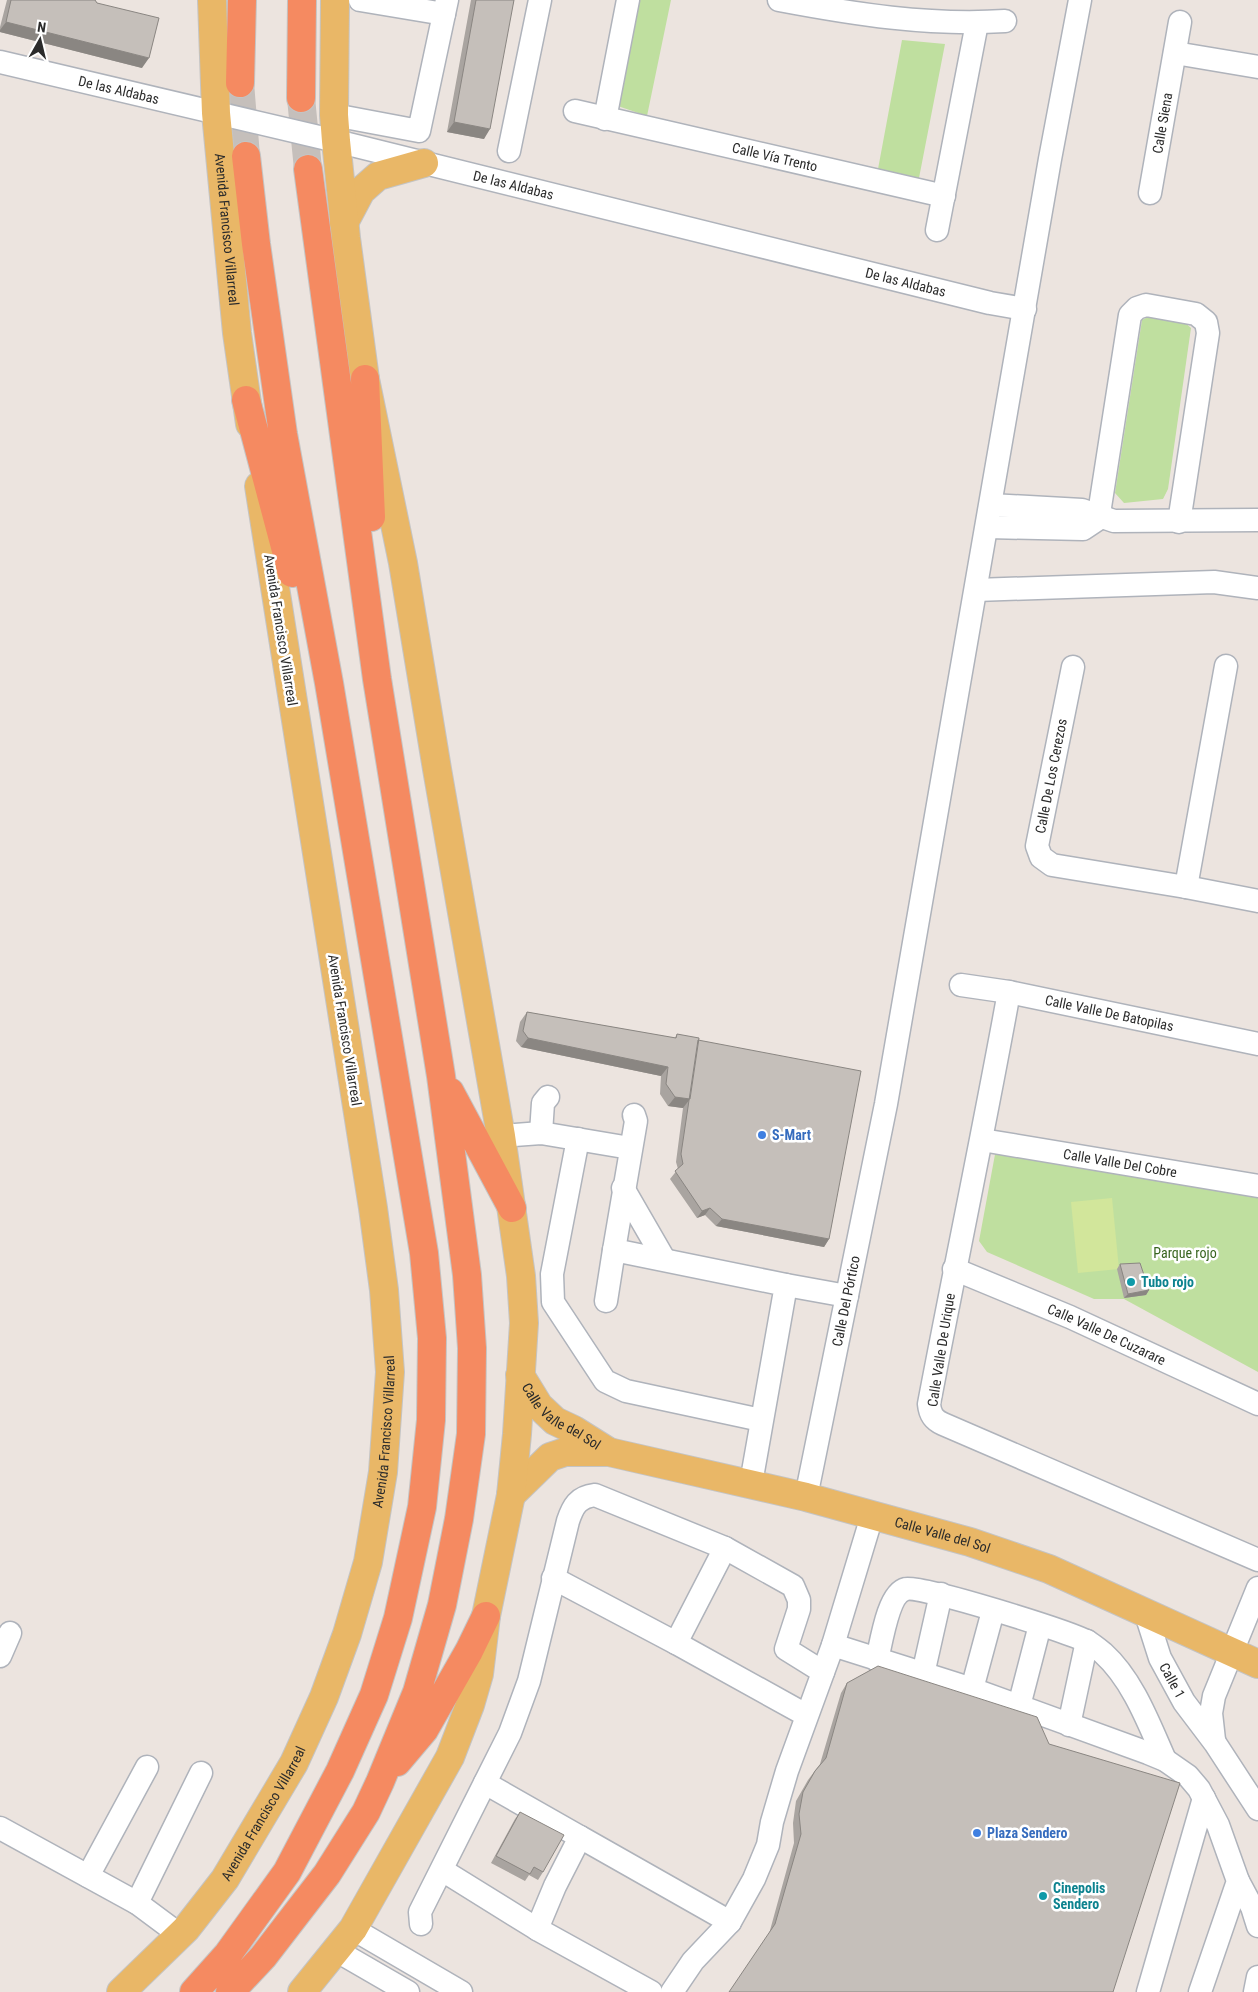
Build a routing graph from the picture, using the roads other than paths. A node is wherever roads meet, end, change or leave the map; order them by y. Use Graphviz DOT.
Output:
graph roads {
  1 [pos="212,0"];
  2 [pos="242,0"];
  3 [pos="302,0"];
  4 [pos="335,0"];
  5 [pos="540,0"];
  6 [pos="628,0"];
  7 [pos="1080,0"];
  8 [pos="369,1"];
  9 [pos="797,1"];
  10 [pos="446,7"];
  11 [pos="1005,21"];
  12 [pos="1180,22"];
  13 [pos="978,23"];
  14 [pos="1174,53"];
  15 [pos="0,62"];
  16 [pos="1258,68"];
  17 [pos="240,84"];
  18 [pos="301,98"];
  19 [pos="575,111"];
  20 [pos="216,113"];
  21 [pos="605,119"];
  22 [pos="335,128"];
  23 [pos="420,131"];
  24 [pos="509,152"];
  25 [pos="246,156"];
  26 [pos="418,162"];
  27 [pos="308,169"];
  28 [pos="1150,193"];
  29 [pos="944,196"];
  30 [pos="344,223"];
  31 [pos="937,230"];
  32 [pos="1025,308"];
  33 [pos="365,379"];
  34 [pos="246,400"];
  35 [pos="991,505"];
  36 [pos="1101,517"];
  37 [pos="1258,520"];
  38 [pos="1179,522"];
  39 [pos="987,527"];
  40 [pos="1258,588"];
  41 [pos="976,590"];
  42 [pos="1226,666"];
  43 [pos="1073,667"];
  44 [pos="377,679"];
  45 [pos="329,683"];
  46 [pos="1186,887"];
  47 [pos="1258,901"];
  48 [pos="961,985"];
  49 [pos="1009,992"];
  50 [pos="1258,1044"];
  51 [pos="441,1076"];
  52 [pos="548,1097"];
  53 [pos="634,1114"];
  54 [pos="541,1133"];
  55 [pos="501,1136"];
  56 [pos="578,1139"];
  57 [pos="982,1140"];
  58 [pos="630,1148"];
  59 [pos="1258,1186"];
  60 [pos="623,1188"];
  61 [pos="512,1208"];
  62 [pos="614,1250"];
  63 [pos="664,1259"];
  64 [pos="954,1268"];
  65 [pos="786,1284"];
  66 [pos="846,1296"];
  67 [pos="606,1301"];
  68 [pos="520,1375"];
  69 [pos="1258,1404"];
  70 [pos="762,1420"];
  71 [pos="609,1452"];
  72 [pos="750,1483"];
  73 [pos="511,1495"];
  74 [pos="806,1497"];
  75 [pos="872,1516"];
  76 [pos="725,1548"];
  77 [pos="1258,1560"];
  78 [pos="553,1578"];
  79 [pos="1258,1588"];
  80 [pos="941,1594"];
  81 [pos="993,1610"];
  82 [pos="1145,1611"];
  83 [pos="486,1616"];
  84 [pos="1040,1625"];
  85 [pos="10,1632"];
  86 [pos="1087,1641"];
  87 [pos="676,1642"];
  88 [pos="833,1645"];
  89 [pos="1231,1652"];
  90 [pos="0,1656"];
  91 [pos="877,1660"];
  92 [pos="1258,1664"];
  93 [pos="823,1672"];
  94 [pos="923,1674"];
  95 [pos="972,1688"];
  96 [pos="1019,1706"];
  97 [pos="806,1715"];
  98 [pos="1069,1725"];
  99 [pos="1215,1742"];
  100 [pos="1165,1760"];
  101 [pos="147,1767"];
  102 [pos="201,1773"];
  103 [pos="380,1782"];
  104 [pos="485,1783"];
  105 [pos="1204,1798"];
  106 [pos="1258,1808"];
  107 [pos="0,1828"];
  108 [pos="580,1838"];
  109 [pos="442,1870"];
  110 [pos="88,1876"];
  111 [pos="1238,1881"];
  112 [pos="138,1904"];
  113 [pos="730,1922"];
  114 [pos="421,1924"];
  115 [pos="1258,1926"];
  116 [pos="354,1929"];
  117 [pos="537,1929"];
  118 [pos="180,1935"];
  119 [pos="337,1951"];
  120 [pos="1258,1977"];
  121 [pos="121,1992"];
  122 [pos="194,1992"];
  123 [pos="230,1992"];
  124 [pos="302,1992"];
  125 [pos="408,1992"];
  126 [pos="461,1992"];
  127 [pos="652,1992"];
  128 [pos="672,1992"];
  129 [pos="1148,1992"];
  130 [pos="1200,1992"];
  131 [pos="1255,1992"];
  1 -- 20 [label="main road, Avenida Francisco Villarreal"];
  2 -- 17 [label="highway"];
  3 -- 18 [label="highway"];
  4 -- 22 [label="main road"];
  5 -- 24 [label="street"];
  6 -- 21 [label="street"];
  7 -- 32 [label="street, Calle Del Pórtico"];
  8 -- 10 [label="street"];
  9 -- 13 [label="street"];
  10 -- 23 [label="street"];
  11 -- 13 [label="street"];
  12 -- 14 [label="street, Calle Siena"];
  13 -- 29 [label="street"];
  14 -- 16 [label="street"];
  14 -- 28 [label="street, Calle Siena"];
  15 -- 20 [label="street, De las Aldabas"];
  19 -- 21 [label="street, Calle Vía Trento"];
  20 -- 22 [label="street, De las Aldabas"];
  20 -- 34 [label="main road, Avenida Francisco Villarreal"];
  21 -- 29 [label="street, Calle Vía Trento"];
  22 -- 23 [label="street"];
  22 -- 26 [label="street, De las Aldabas"];
  22 -- 30 [label="main road"];
  23 -- 26 [label="street"];
  25 -- 45 [label="highway, Avenida Francisco Villarreal"];
  26 -- 30 [label="main road"];
  26 -- 32 [label="street, De las Aldabas"];
  27 -- 44 [label="highway"];
  29 -- 31 [label="street"];
  30 -- 33 [label="main road"];
  32 -- 35 [label="street, Calle Del Pórtico"];
  33 -- 44 [label="highway"];
  33 -- 55 [label="main road"];
  34 -- 45 [label="highway"];
  34 -- 118 [label="main road, Avenida Francisco Villarreal"];
  35 -- 36 [label="street"];
  35 -- 39 [label="street, Calle Del Pórtico"];
  36 -- 38 [label="street"];
  36 -- 38 [label="street"];
  36 -- 39 [label="street"];
  37 -- 38 [label="street"];
  39 -- 41 [label="street, Calle Del Pórtico"];
  40 -- 41 [label="street"];
  41 -- 66 [label="street, Calle Del Pórtico"];
  42 -- 46 [label="street"];
  43 -- 46 [label="street, Calle De Los Cerezos"];
  44 -- 51 [label="highway"];
  45 -- 122 [label="highway, Avenida Francisco Villarreal"];
  46 -- 47 [label="street, Calle De Los Cerezos"];
  48 -- 49 [label="street, Calle Valle De Batopilas"];
  49 -- 50 [label="street, Calle Valle De Batopilas"];
  49 -- 57 [label="street, Calle Valle De Urique"];
  51 -- 61 [label="highway"];
  51 -- 103 [label="highway"];
  52 -- 54 [label="street"];
  53 -- 58 [label="street"];
  54 -- 55 [label="street"];
  54 -- 56 [label="street"];
  55 -- 61 [label="main road"];
  56 -- 58 [label="street"];
  56 -- 70 [label="street"];
  57 -- 59 [label="street, Calle Valle Del Cobre"];
  57 -- 64 [label="street, Calle Valle De Urique"];
  58 -- 60 [label="street"];
  60 -- 62 [label="street"];
  60 -- 63 [label="street"];
  61 -- 68 [label="main road"];
  62 -- 63 [label="street"];
  62 -- 67 [label="street"];
  63 -- 65 [label="street"];
  64 -- 69 [label="street, Calle Valle De Cuzarare"];
  64 -- 77 [label="street, Calle Valle De Urique"];
  65 -- 66 [label="street"];
  65 -- 70 [label="street"];
  66 -- 74 [label="street, Calle Del Pórtico"];
  68 -- 71 [label="main road, Calle Valle del Sol"];
  68 -- 73 [label="main road"];
  70 -- 72 [label="street"];
  71 -- 72 [label="main road, Calle Valle del Sol"];
  71 -- 73 [label="main road, Calle Valle del Sol"];
  72 -- 74 [label="main road, Calle Valle del Sol"];
  73 -- 83 [label="main road"];
  74 -- 75 [label="main road, Calle Valle del Sol"];
  75 -- 82 [label="main road, Calle Valle del Sol"];
  75 -- 88 [label="street"];
  76 -- 78 [label="street"];
  76 -- 87 [label="street"];
  76 -- 93 [label="street"];
  78 -- 87 [label="street"];
  78 -- 104 [label="street"];
  79 -- 89 [label="street, Calle 1"];
  80 -- 81 [label="street"];
  80 -- 91 [label="street"];
  80 -- 94 [label="street"];
  81 -- 84 [label="street"];
  81 -- 95 [label="street"];
  82 -- 89 [label="main road, Calle Valle del Sol"];
  82 -- 99 [label="street, Calle 1"];
  83 -- 103 [label="highway"];
  83 -- 116 [label="main road"];
  84 -- 86 [label="street"];
  84 -- 96 [label="street"];
  85 -- 90 [label="street"];
  86 -- 98 [label="street"];
  86 -- 100 [label="street"];
  87 -- 97 [label="street"];
  88 -- 91 [label="street"];
  88 -- 93 [label="street"];
  89 -- 92 [label="main road, Calle Valle del Sol"];
  89 -- 99 [label="street, Calle 1"];
  91 -- 94 [label="street"];
  93 -- 97 [label="street"];
  94 -- 95 [label="street"];
  95 -- 96 [label="street"];
  96 -- 98 [label="street"];
  97 -- 113 [label="street"];
  98 -- 100 [label="street"];
  99 -- 106 [label="street, Calle 1"];
  100 -- 105 [label="street"];
  101 -- 110 [label="street"];
  102 -- 112 [label="street"];
  103 -- 123 [label="highway"];
  104 -- 108 [label="street"];
  104 -- 109 [label="street"];
  105 -- 111 [label="street"];
  105 -- 129 [label="street"];
  107 -- 110 [label="street"];
  108 -- 113 [label="street"];
  108 -- 117 [label="street"];
  109 -- 114 [label="street"];
  109 -- 117 [label="street"];
  110 -- 112 [label="street"];
  111 -- 115 [label="street"];
  111 -- 130 [label="street"];
  112 -- 118 [label="street"];
  113 -- 128 [label="street"];
  116 -- 119 [label="main road"];
  116 -- 126 [label="street"];
  117 -- 127 [label="street"];
  118 -- 121 [label="main road, Avenida Francisco Villarreal"];
  119 -- 124 [label="main road"];
  119 -- 125 [label="street"];
  120 -- 131 [label="street"];
}
